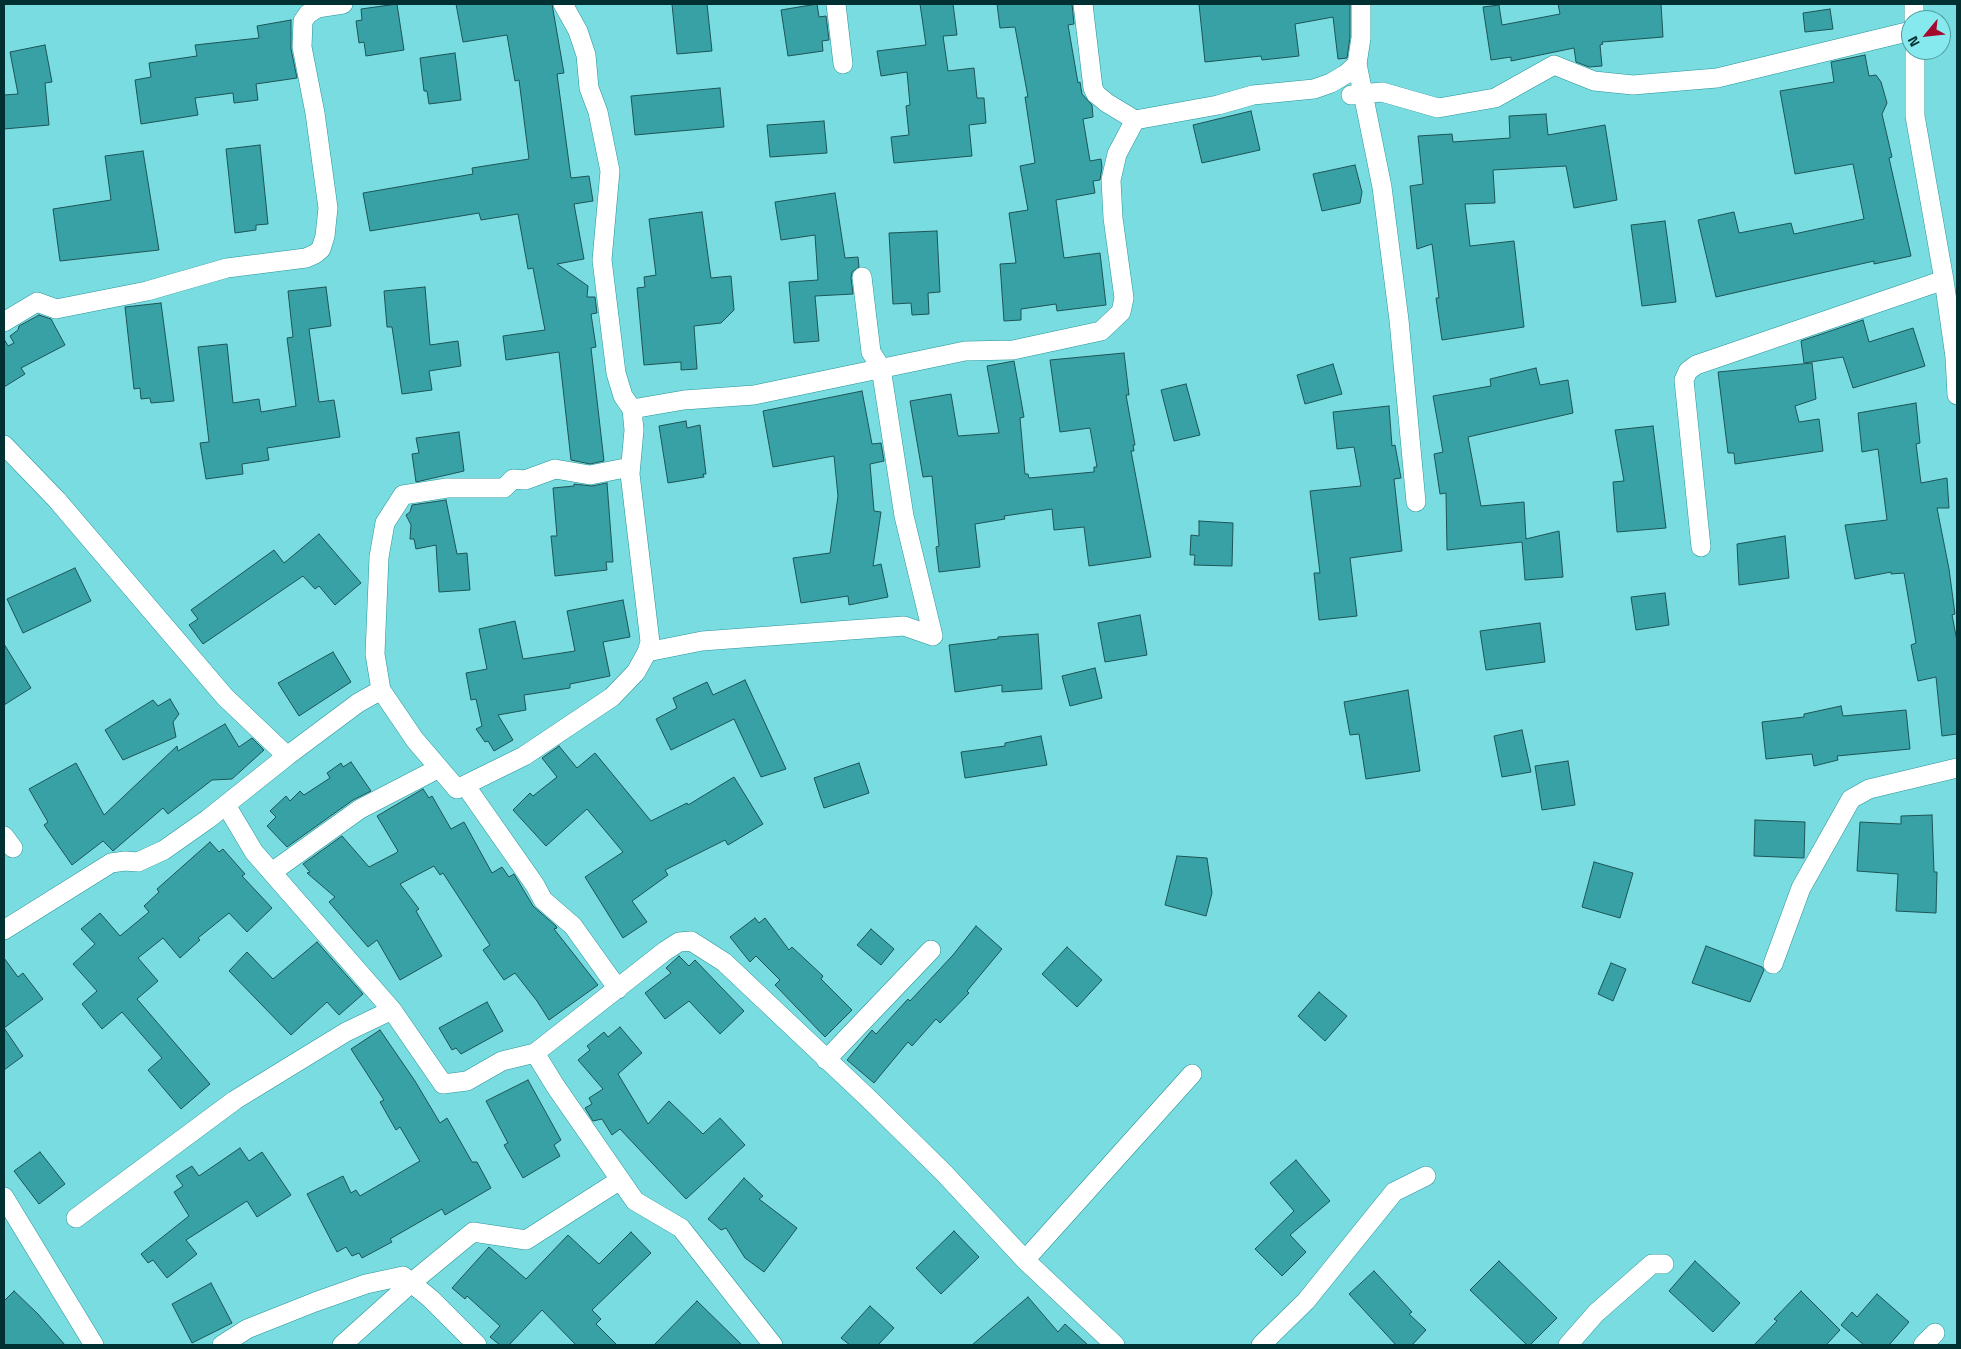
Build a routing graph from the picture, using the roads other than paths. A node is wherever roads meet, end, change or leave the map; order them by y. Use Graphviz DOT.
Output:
graph roads {
  1 [pos="343,4"];
  2 [pos="562,4"];
  3 [pos="836,4"];
  4 [pos="1082,4"];
  5 [pos="1361,4"];
  6 [pos="1901,33"];
  7 [pos="1915,60"];
  8 [pos="843,64"];
  9 [pos="1357,64"];
  10 [pos="1351,95"];
  11 [pos="1135,120"];
  12 [pos="862,277"];
  13 [pos="1944,280"];
  14 [pos="4,322"];
  15 [pos="881,368"];
  16 [pos="1957,395"];
  17 [pos="632,409"];
  18 [pos="4,445"];
  19 [pos="630,467"];
  20 [pos="1416,502"];
  21 [pos="1700,547"];
  22 [pos="647,652"];
  23 [pos="381,690"];
  24 [pos="287,756"];
  25 [pos="439,768"];
  26 [pos="1957,768"];
  27 [pos="465,785"];
  28 [pos="226,805"];
  29 [pos="272,872"];
  30 [pos="4,930"];
  31 [pos="931,950"];
  32 [pos="1774,964"];
  33 [pos="618,989"];
  34 [pos="392,1010"];
  35 [pos="535,1053"];
  36 [pos="826,1060"];
  37 [pos="1192,1074"];
  38 [pos="1426,1176"];
  39 [pos="620,1180"];
  40 [pos="4,1197"];
  41 [pos="10,1218"];
  42 [pos="76,1218"];
  43 [pos="1025,1260"];
  44 [pos="1664,1264"];
  45 [pos="411,1283"];
  46 [pos="94,1345"];
  47 [pos="222,1345"];
  48 [pos="342,1345"];
  49 [pos="477,1345"];
  50 [pos="773,1345"];
  51 [pos="1115,1345"];
  52 [pos="1261,1345"];
  53 [pos="1568,1345"];
  1 -- 14 [label="street"];
  2 -- 17 [label="street"];
  3 -- 8 [label="street"];
  4 -- 11 [label="street"];
  5 -- 9 [label="street"];
  6 -- 10 [label="street"];
  7 -- 13 [label="street"];
  9 -- 11 [label="street"];
  9 -- 20 [label="street"];
  11 -- 15 [label="street"];
  12 -- 15 [label="street"];
  13 -- 16 [label="street"];
  13 -- 21 [label="street"];
  15 -- 17 [label="street"];
  15 -- 22 [label="street"];
  17 -- 19 [label="street"];
  18 -- 24 [label="street"];
  19 -- 22 [label="street"];
  19 -- 23 [label="street"];
  22 -- 27 [label="street"];
  23 -- 24 [label="street"];
  23 -- 25 [label="street"];
  24 -- 28 [label="street"];
  25 -- 27 [label="street"];
  25 -- 29 [label="street"];
  26 -- 32 [label="street"];
  27 -- 33 [label="street"];
  28 -- 29 [label="street"];
  28 -- 30 [label="street"];
  29 -- 34 [label="street"];
  31 -- 36 [label="street"];
  33 -- 35 [label="street"];
  33 -- 36 [label="street"];
  34 -- 35 [label="street"];
  34 -- 42 [label="street"];
  35 -- 39 [label="street"];
  36 -- 43 [label="street"];
  37 -- 43 [label="street"];
  38 -- 52 [label="street"];
  39 -- 45 [label="street"];
  39 -- 50 [label="street"];
  40 -- 41 [label="street"];
  41 -- 46 [label="street"];
  43 -- 51 [label="street"];
  44 -- 53 [label="street"];
  45 -- 47 [label="street"];
  45 -- 48 [label="street"];
  45 -- 49 [label="street"];
}
